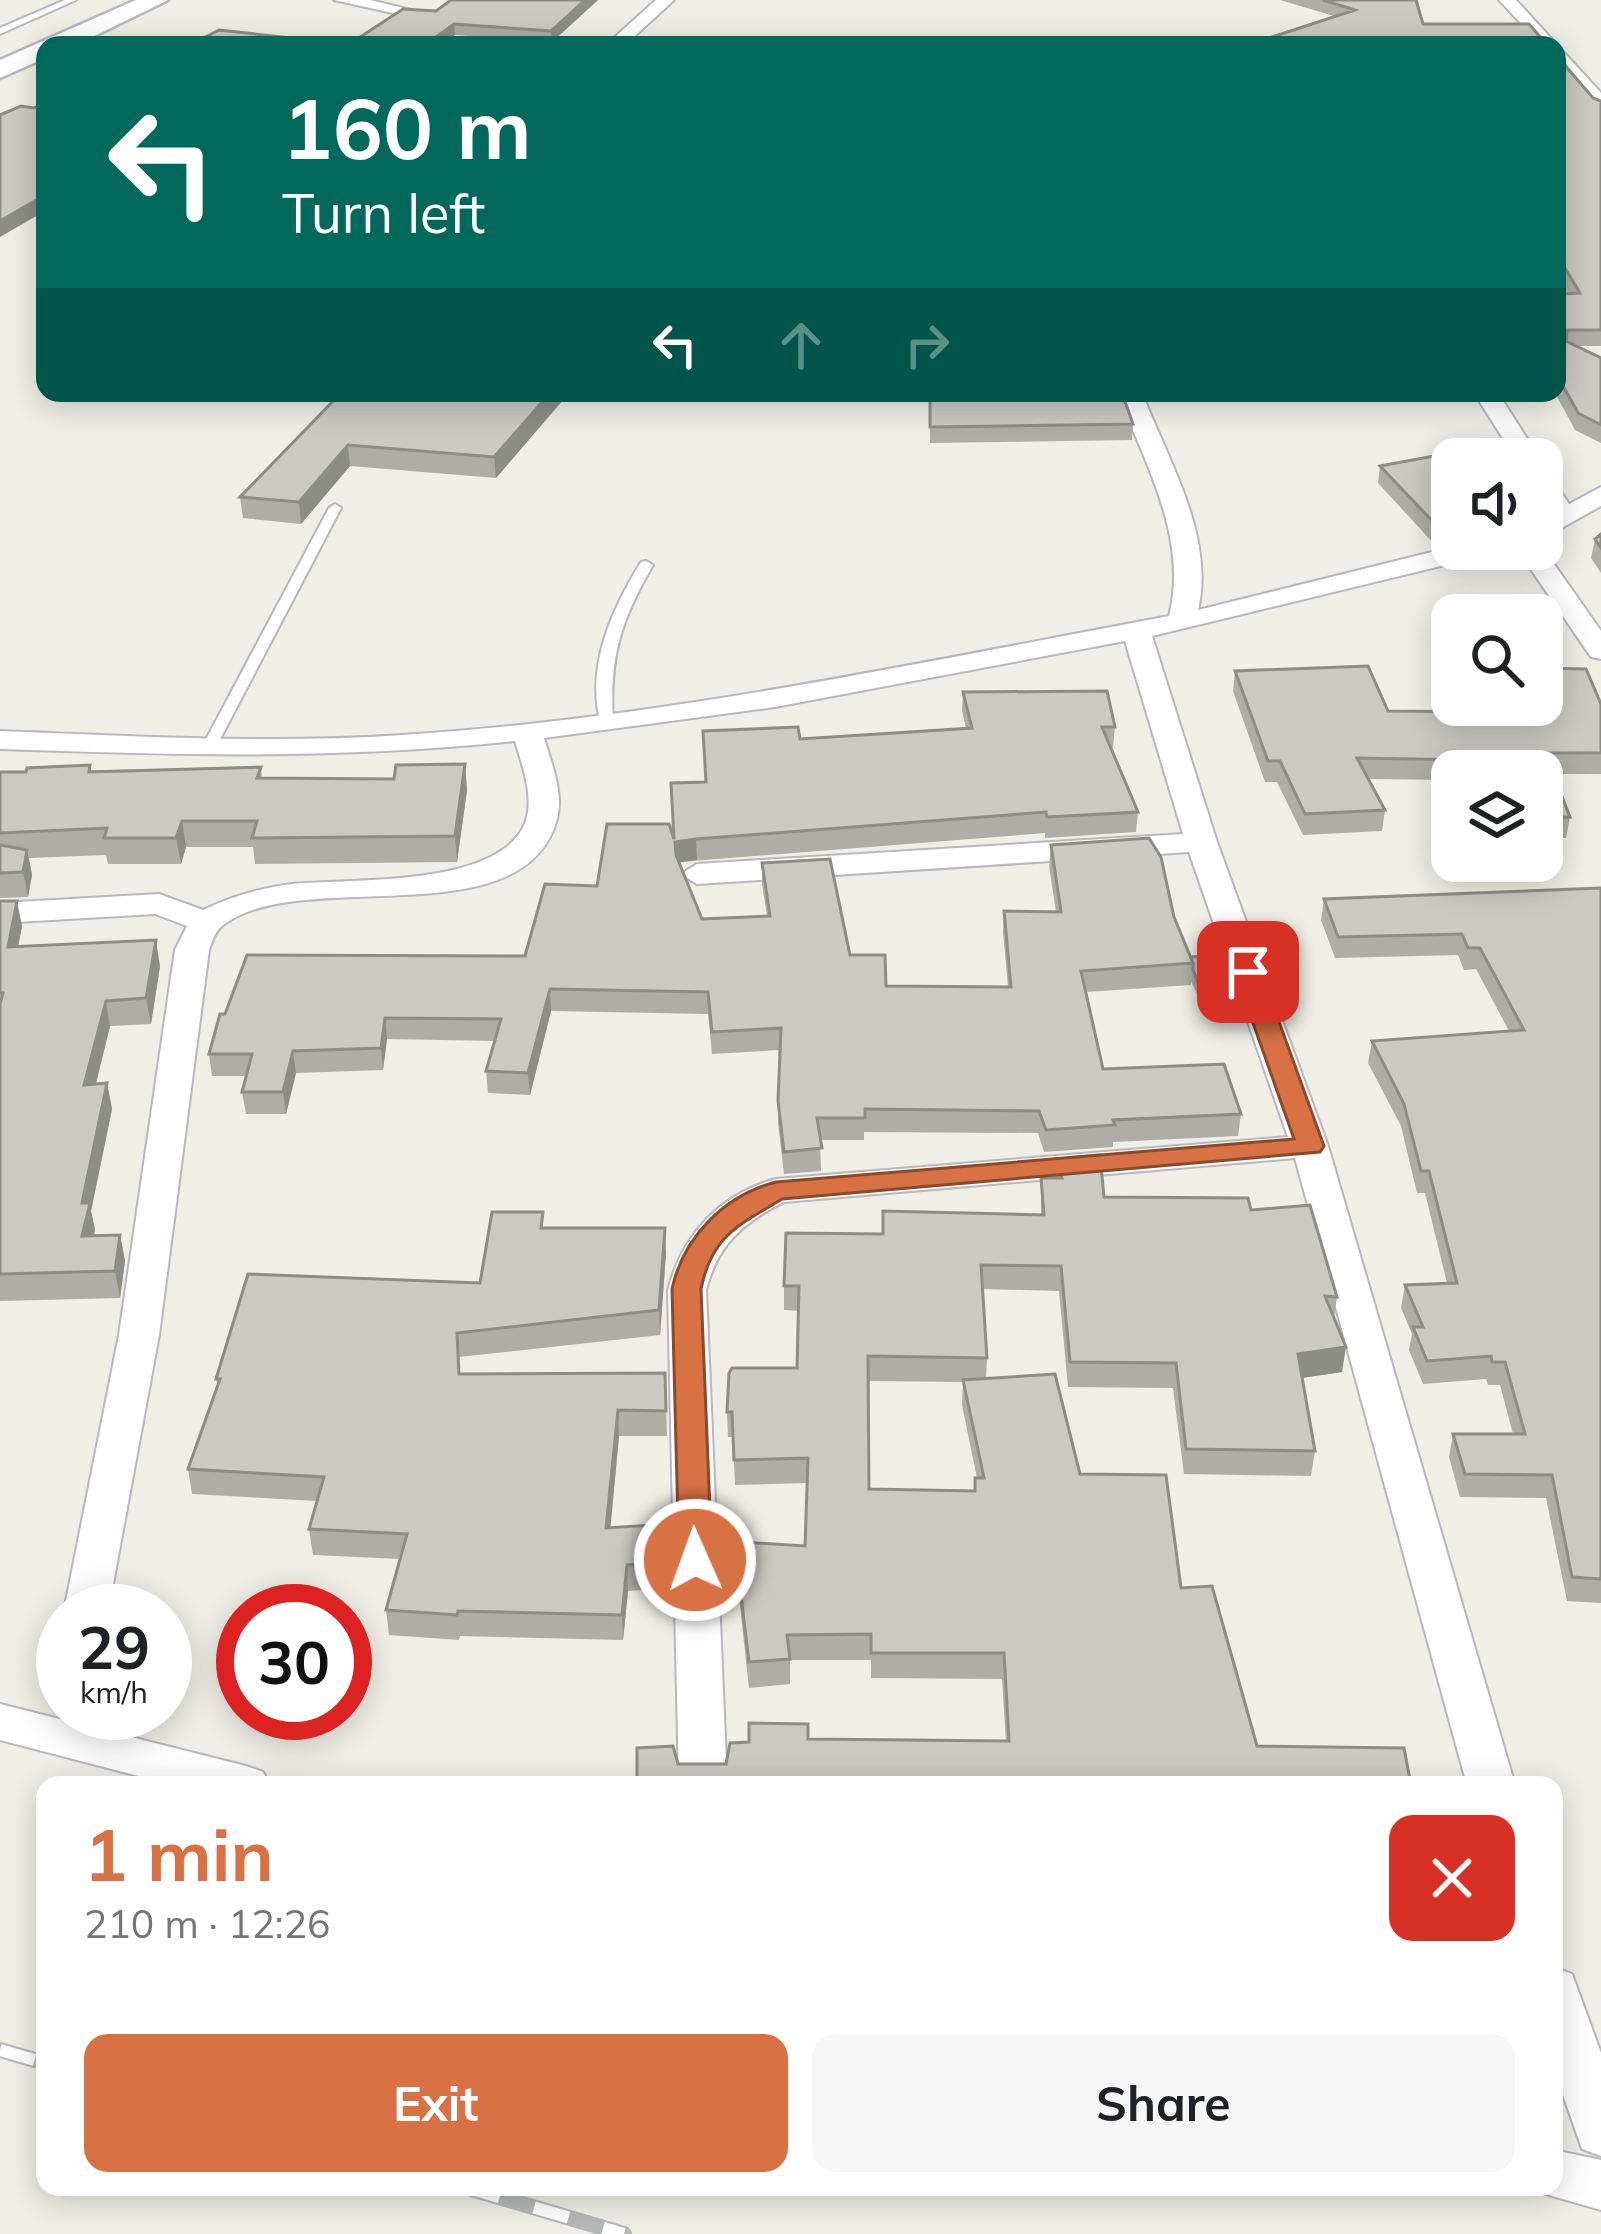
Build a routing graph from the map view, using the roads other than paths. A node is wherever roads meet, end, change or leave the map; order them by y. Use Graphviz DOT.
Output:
graph roads {
  1 [pos="72,0"];
  2 [pos="156,0"];
  3 [pos="342,0"];
  4 [pos="666,0"];
  5 [pos="1508,0"];
  6 [pos="415,13"];
  7 [pos="0,31"];
  8 [pos="75,36"];
  9 [pos="625,36"];
  10 [pos="1542,36"];
  11 [pos="36,54"];
  12 [pos="1566,59"];
  13 [pos="0,70"];
  14 [pos="1594,82"];
  15 [pos="1601,105"];
  16 [pos="1133,402"];
  17 [pos="1492,402"];
  18 [pos="1515,438"];
  19 [pos="1601,495"];
  20 [pos="335,508"];
  21 [pos="1563,517"];
  22 [pos="1431,560"];
  23 [pos="646,565"];
  24 [pos="1545,570"];
  25 [pos="1181,622"];
  26 [pos="1136,630"];
  27 [pos="1601,651"];
  28 [pos="606,721"];
  29 [pos="527,731"];
  30 [pos="0,740"];
  31 [pos="208,747"];
  32 [pos="1201,842"];
  33 [pos="697,874"];
  34 [pos="0,913"];
  35 [pos="205,922"];
  36 [pos="1310,1146"];
  37 [pos="91,1584"];
  38 [pos="0,1722"];
  39 [pos="36,1724"];
  40 [pos="107,1740"];
  41 [pos="218,1776"];
  42 [pos="703,1776"];
  43 [pos="1488,1776"];
  44 [pos="1563,2016"];
  45 [pos="1601,2132"];
  46 [pos="1563,2176"];
  47 [pos="1601,2186"];
  1 -- 7 [label="lane"];
  2 -- 8 [label="main road"];
  3 -- 6 [label="street"];
  4 -- 9 [label="street"];
  5 -- 10 [label="street"];
  11 -- 13 [label="main road"];
  12 -- 14 [label="street"];
  14 -- 15 [label="street"];
  16 -- 25 [label="street"];
  17 -- 18 [label="street"];
  19 -- 21 [label="street"];
  20 -- 31 [label="lane"];
  22 -- 25 [label="street"];
  23 -- 28 [label="lane"];
  24 -- 27 [label="street"];
  25 -- 26 [label="street"];
  26 -- 28 [label="street"];
  26 -- 32 [label="street"];
  28 -- 29 [label="street"];
  29 -- 31 [label="street"];
  29 -- 35 [label="street"];
  30 -- 31 [label="street"];
  32 -- 33 [label="street"];
  32 -- 36 [label="street"];
  34 -- 35 [label="street"];
  35 -- 37 [label="street"];
  36 -- 42 [label="street"];
  36 -- 43 [label="street"];
  38 -- 39 [label="street"];
  40 -- 41 [label="street"];
  44 -- 45 [label="street"];
  46 -- 47 [label="street"];
}
